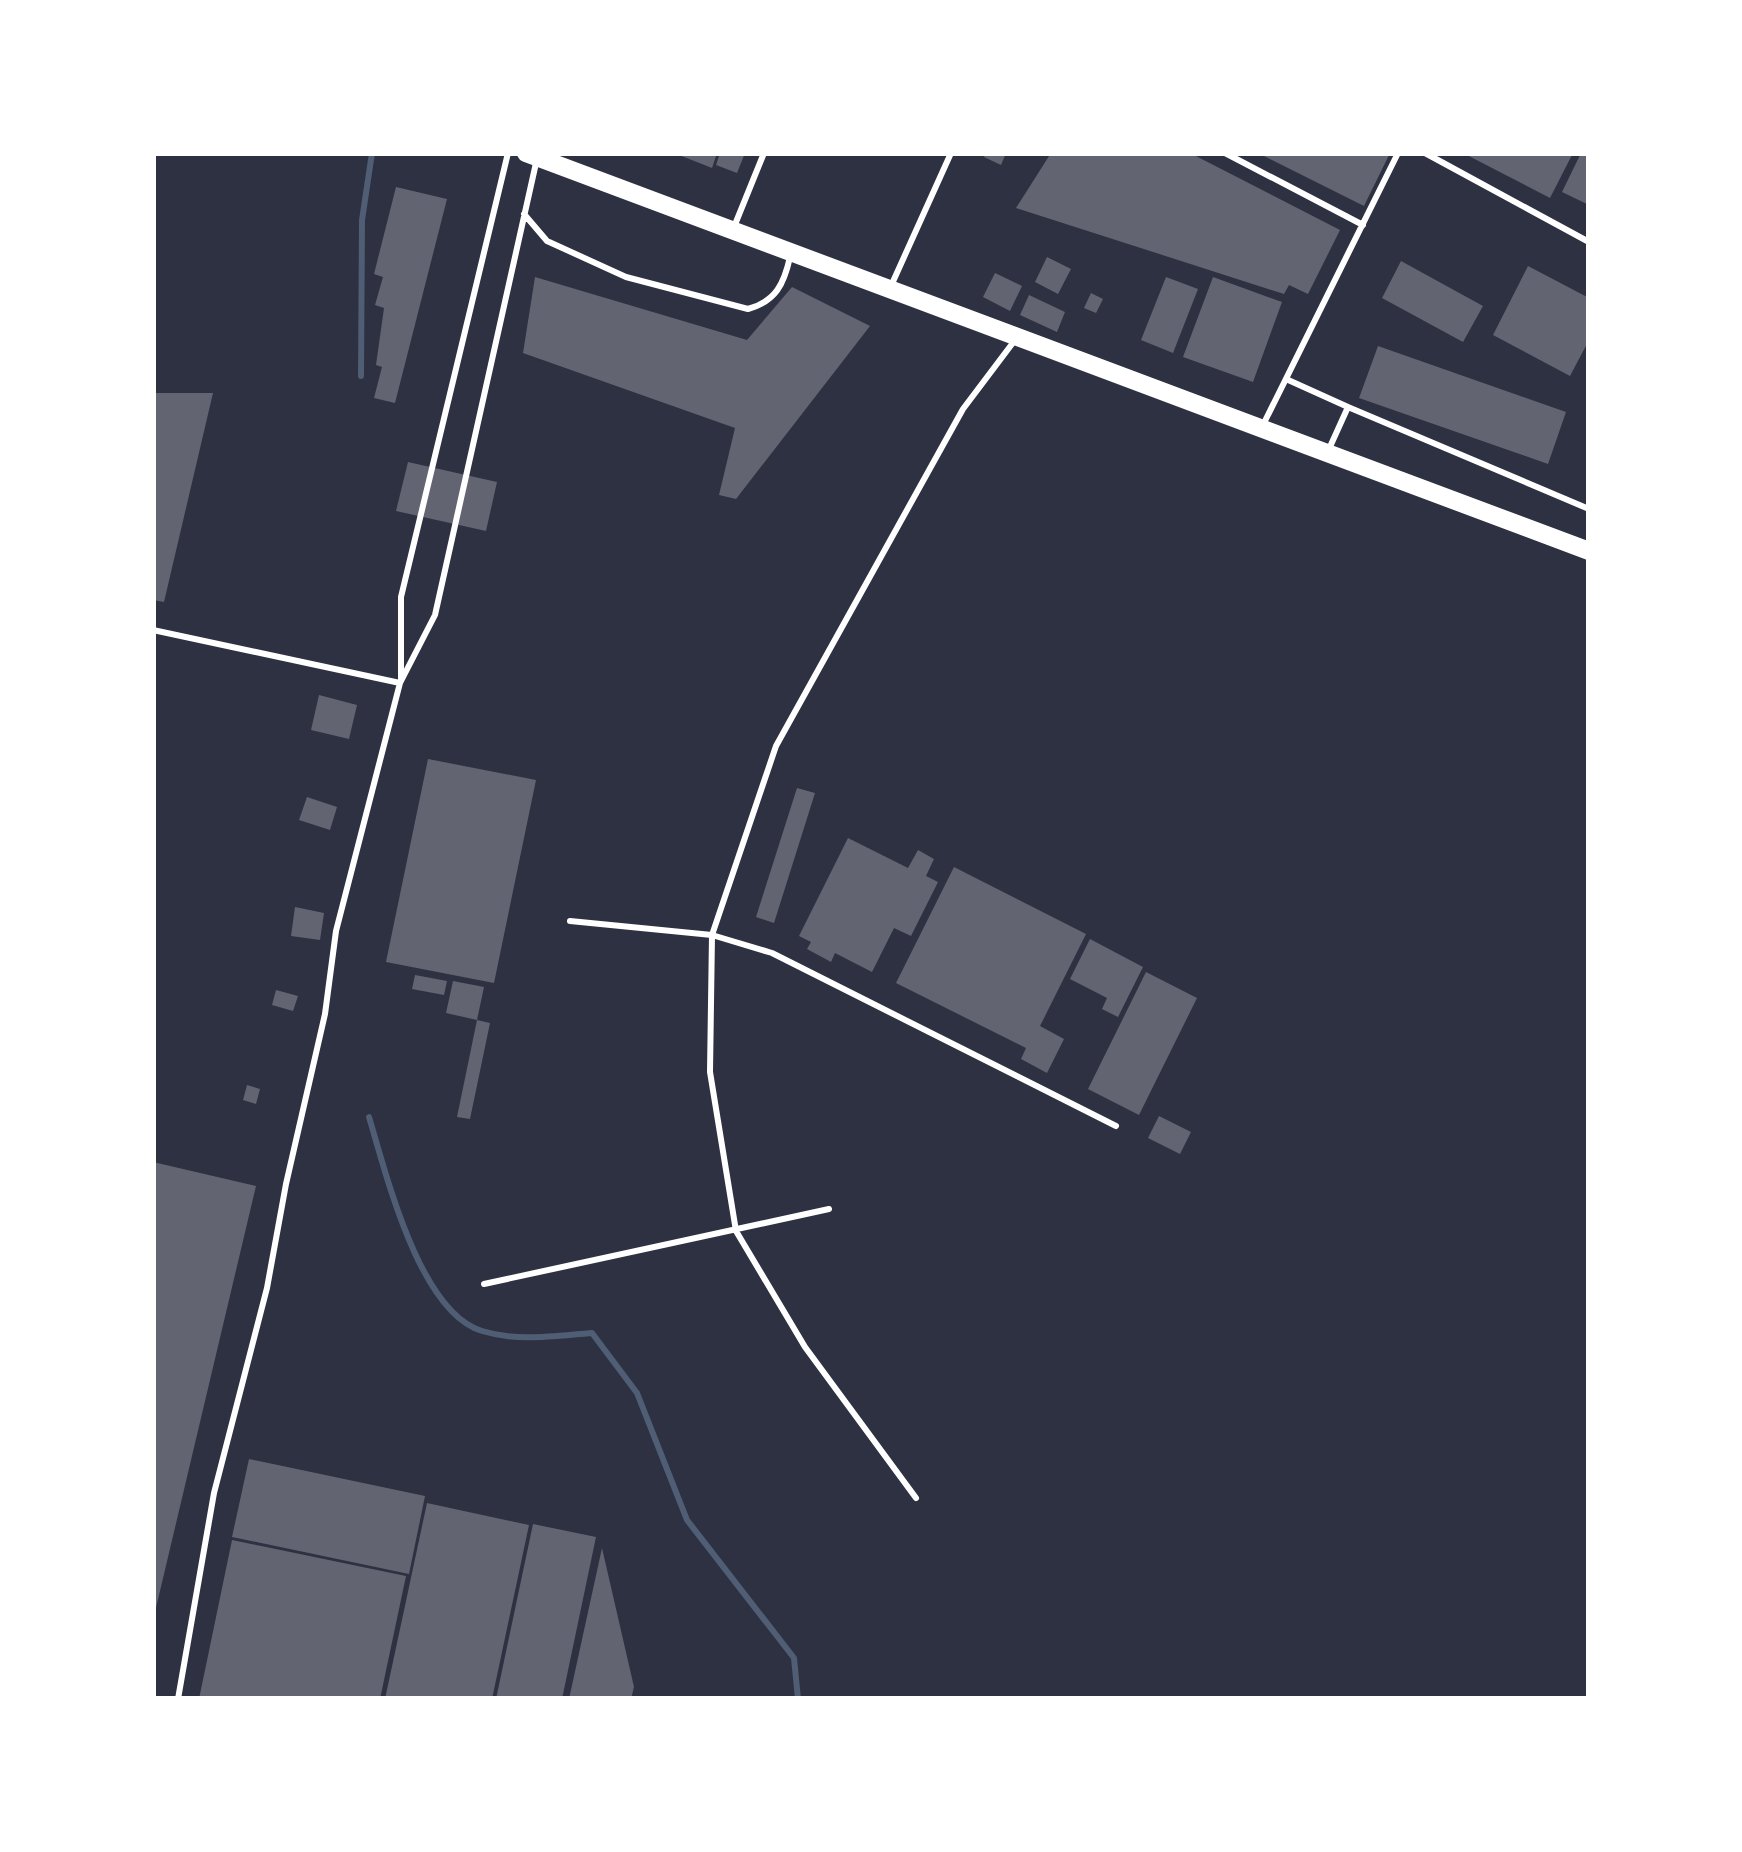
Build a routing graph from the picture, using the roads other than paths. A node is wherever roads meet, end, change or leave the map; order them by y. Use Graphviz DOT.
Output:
graph roads {
  1 [pos="508,153"];
  2 [pos="764,153"];
  3 [pos="951,153"];
  4 [pos="1225,153"];
  5 [pos="1398,153"];
  6 [pos="1425,153"];
  7 [pos="531,155"];
  8 [pos="524,214"];
  9 [pos="1363,225"];
  10 [pos="732,231"];
  11 [pos="1589,242"];
  12 [pos="791,254"];
  13 [pos="890,289"];
  14 [pos="1018,336"];
  15 [pos="1286,380"];
  16 [pos="1348,407"];
  17 [pos="1260,430"];
  18 [pos="1327,455"];
  19 [pos="1589,509"];
  20 [pos="1589,551"];
  21 [pos="153,630"];
  22 [pos="400,683"];
  23 [pos="570,921"];
  24 [pos="712,935"];
  25 [pos="1116,1126"];
  26 [pos="829,1209"];
  27 [pos="736,1232"];
  28 [pos="484,1283"];
  29 [pos="916,1498"];
  30 [pos="178,1699"];
  1 -- 22 [label="lane"];
  2 -- 10 [label="lane"];
  3 -- 13 [label="lane"];
  4 -- 9 [label="lane"];
  5 -- 9 [label="lane"];
  6 -- 11 [label="lane"];
  7 -- 8 [label="lane"];
  7 -- 10 [label="main road"];
  8 -- 12 [label="lane"];
  8 -- 22 [label="lane"];
  9 -- 15 [label="lane"];
  10 -- 12 [label="main road"];
  12 -- 13 [label="main road"];
  13 -- 14 [label="main road"];
  14 -- 17 [label="main road"];
  14 -- 24 [label="lane"];
  15 -- 16 [label="lane"];
  15 -- 17 [label="lane"];
  16 -- 18 [label="lane"];
  16 -- 19 [label="lane"];
  17 -- 18 [label="main road"];
  18 -- 20 [label="main road"];
  21 -- 22 [label="lane"];
  22 -- 30 [label="lane"];
  23 -- 24 [label="lane"];
  24 -- 25 [label="lane"];
  24 -- 27 [label="lane"];
  26 -- 27 [label="lane"];
  27 -- 28 [label="lane"];
  27 -- 29 [label="lane"];
}
